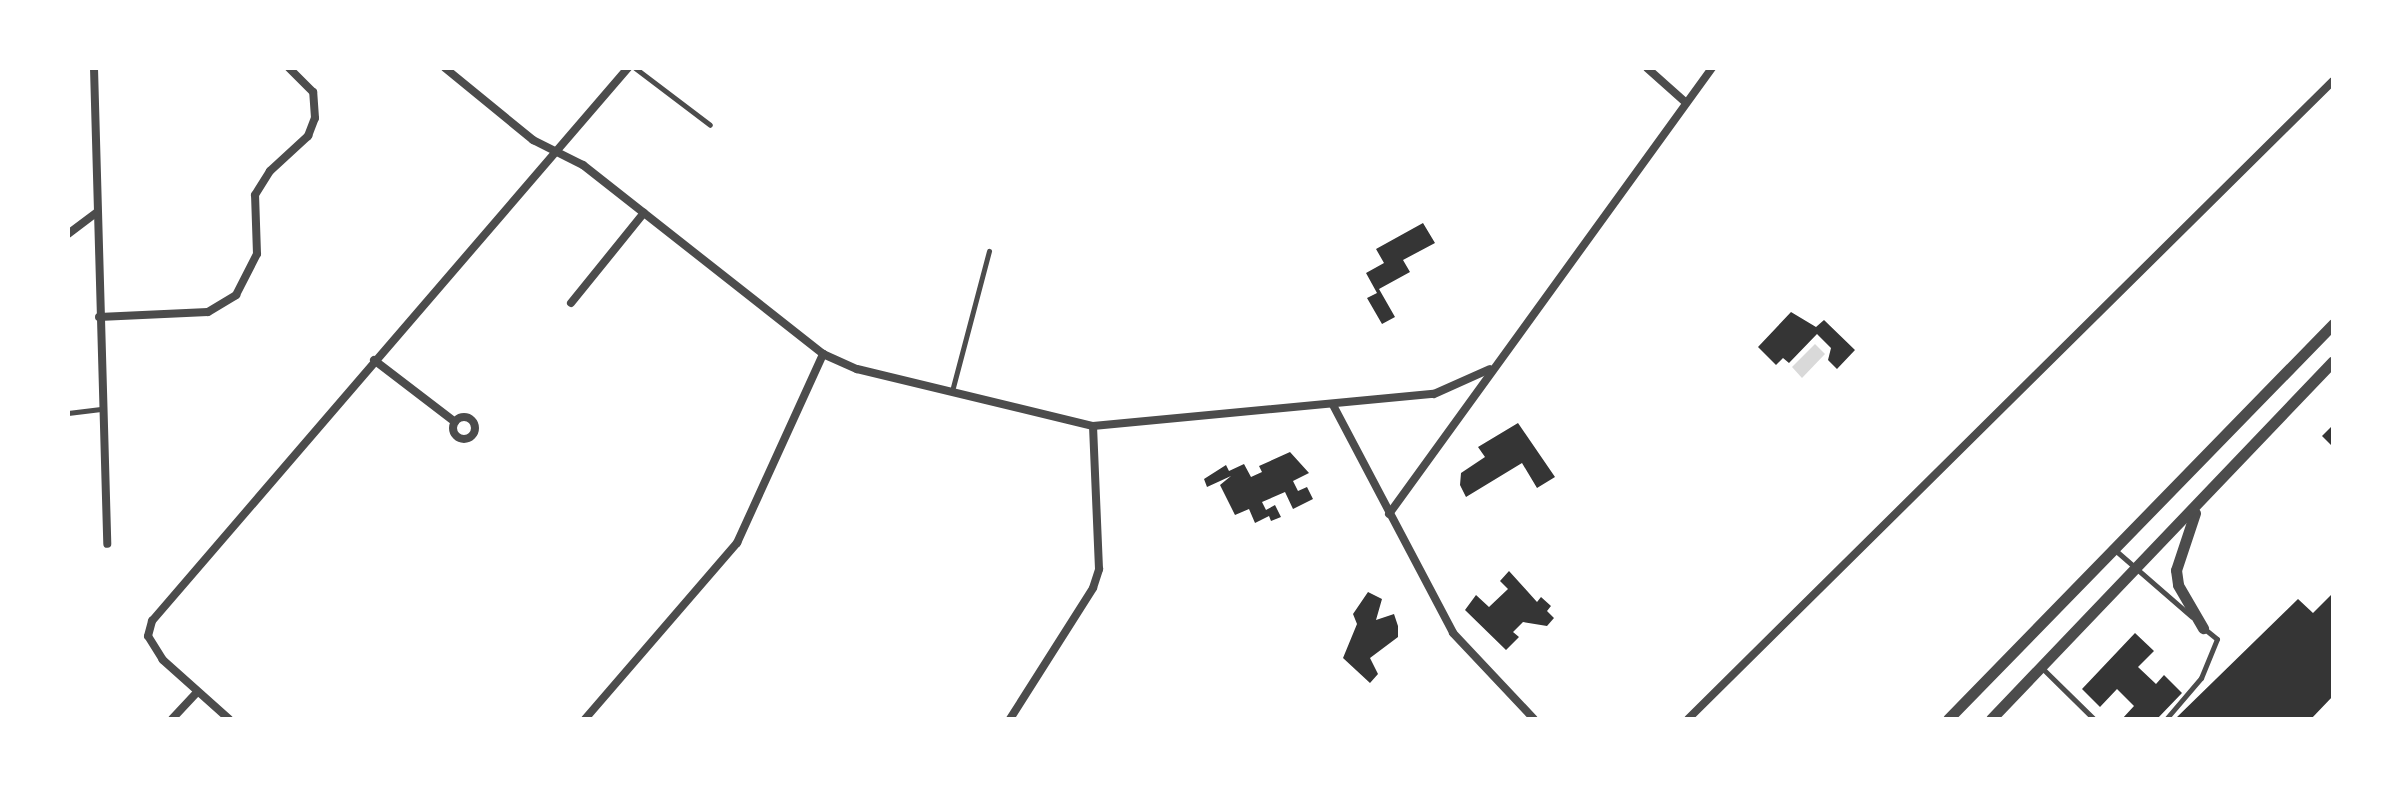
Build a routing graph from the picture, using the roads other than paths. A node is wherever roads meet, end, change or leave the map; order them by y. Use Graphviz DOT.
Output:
graph roads {
  1 [pos="94,68"];
  2 [pos="289,68"];
  3 [pos="445,68"];
  4 [pos="628,68"];
  5 [pos="635,68"];
  6 [pos="1647,68"];
  7 [pos="1712,68"];
  8 [pos="2333,81"];
  9 [pos="1684,101"];
  10 [pos="710,125"];
  11 [pos="557,149"];
  12 [pos="97,212"];
  13 [pos="644,213"];
  14 [pos="68,234"];
  15 [pos="989,251"];
  16 [pos="571,303"];
  17 [pos="99,317"];
  18 [pos="2333,324"];
  19 [pos="823,354"];
  20 [pos="374,360"];
  21 [pos="2333,361"];
  22 [pos="1490,369"];
  23 [pos="952,392"];
  24 [pos="1333,405"];
  25 [pos="101,409"];
  26 [pos="68,413"];
  27 [pos="455,422"];
  28 [pos="1093,426"];
  29 [pos="2198,505"];
  30 [pos="1389,514"];
  31 [pos="107,544"];
  32 [pos="2111,547"];
  33 [pos="2135,568"];
  34 [pos="2203,628"];
  35 [pos="2039,666"];
  36 [pos="197,692"];
  37 [pos="172,719"];
  38 [pos="229,719"];
  39 [pos="585,719"];
  40 [pos="1010,719"];
  41 [pos="1534,719"];
  42 [pos="1688,719"];
  43 [pos="1948,719"];
  44 [pos="1991,719"];
  45 [pos="2094,719"];
  46 [pos="2166,719"];
  1 -- 12 [label="street"];
  2 -- 17 [label="street"];
  3 -- 11 [label="street"];
  4 -- 11 [label="street"];
  5 -- 10 [label="lane"];
  6 -- 9 [label="street"];
  7 -- 9 [label="street"];
  8 -- 42 [label="street"];
  9 -- 22 [label="street"];
  11 -- 13 [label="street"];
  11 -- 20 [label="street"];
  12 -- 14 [label="street"];
  12 -- 17 [label="street"];
  13 -- 16 [label="street"];
  13 -- 19 [label="street"];
  15 -- 23 [label="lane"];
  17 -- 25 [label="street"];
  18 -- 32 [label="street"];
  19 -- 23 [label="street"];
  19 -- 39 [label="street"];
  20 -- 27 [label="street"];
  20 -- 36 [label="street"];
  21 -- 29 [label="street"];
  22 -- 24 [label="street"];
  22 -- 30 [label="street"];
  23 -- 28 [label="street"];
  24 -- 28 [label="street"];
  24 -- 30 [label="street"];
  25 -- 26 [label="lane"];
  25 -- 31 [label="street"];
  28 -- 40 [label="street"];
  29 -- 33 [label="street"];
  29 -- 34 [label="street"];
  30 -- 41 [label="street"];
  32 -- 33 [label="lane"];
  32 -- 43 [label="street"];
  33 -- 34 [label="lane"];
  33 -- 35 [label="street"];
  34 -- 46 [label="lane"];
  35 -- 44 [label="street"];
  35 -- 45 [label="lane"];
  36 -- 37 [label="street"];
  36 -- 38 [label="street"];
}
